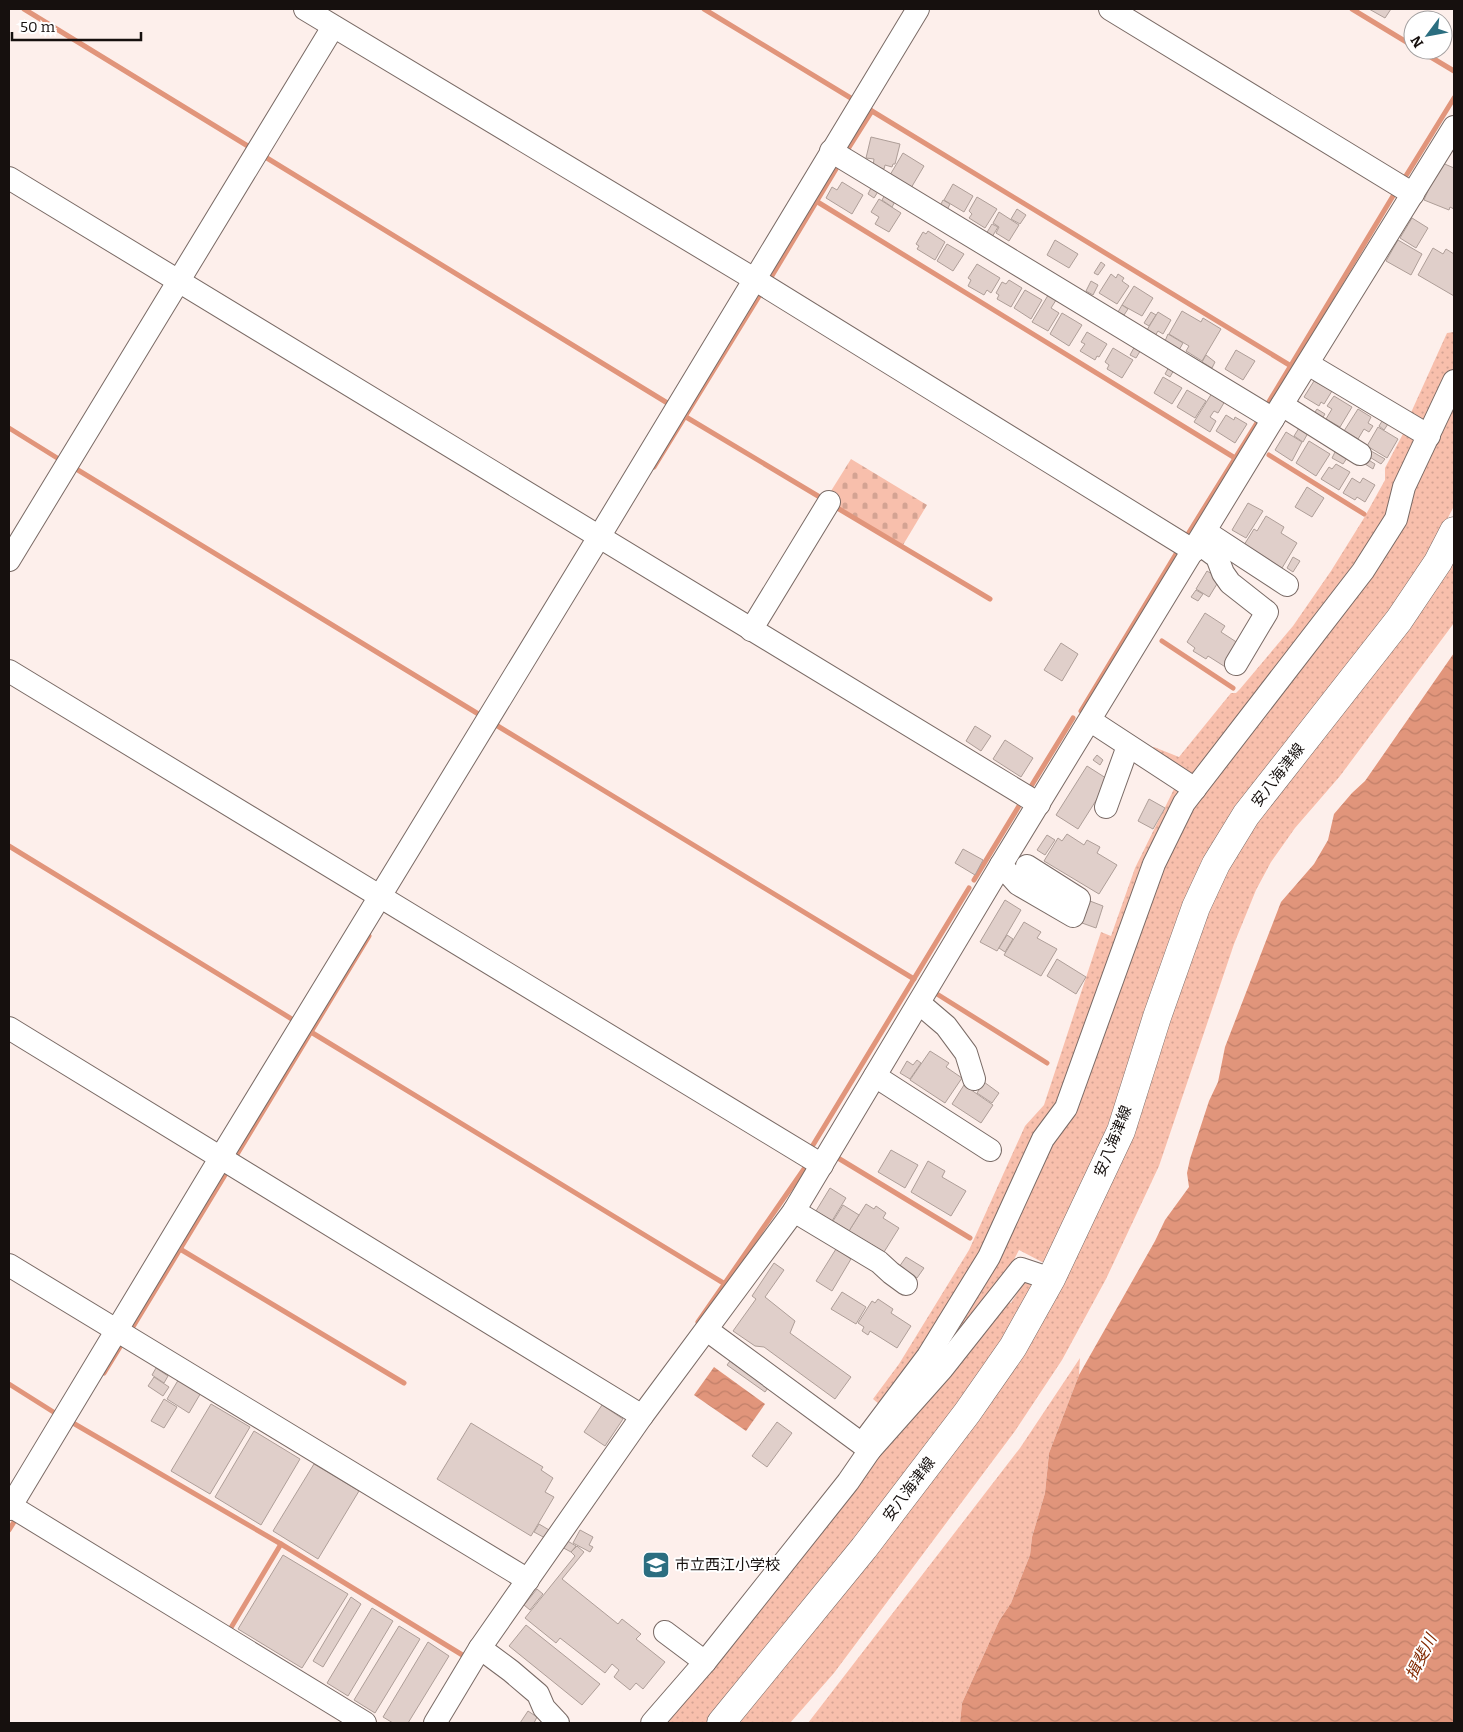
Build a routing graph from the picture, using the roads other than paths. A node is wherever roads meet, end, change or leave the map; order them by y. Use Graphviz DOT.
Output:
graph roads {
  1 [pos="305,9"];
  2 [pos="918,9"];
  3 [pos="1110,9"];
  4 [pos="333,26"];
  5 [pos="1454,127"];
  6 [pos="832,151"];
  7 [pos="9,178"];
  8 [pos="1413,194"];
  9 [pos="754,279"];
  10 [pos="177,281"];
  11 [pos="1308,364"];
  12 [pos="1454,381"];
  13 [pos="1278,412"];
  14 [pos="1429,436"];
  15 [pos="1360,454"];
  16 [pos="829,502"];
  17 [pos="1454,531"];
  18 [pos="599,537"];
  19 [pos="1199,542"];
  20 [pos="9,560"];
  21 [pos="1287,585"];
  22 [pos="751,630"];
  23 [pos="1236,664"];
  24 [pos="9,671"];
  25 [pos="1091,721"];
  26 [pos="1128,746"];
  27 [pos="1195,789"];
  28 [pos="1039,804"];
  29 [pos="1106,807"];
  30 [pos="1001,866"];
  31 [pos="1027,866"];
  32 [pos="379,897"];
  33 [pos="919,1003"];
  34 [pos="9,1028"];
  35 [pos="875,1076"];
  36 [pos="974,1079"];
  37 [pos="990,1150"];
  38 [pos="220,1157"];
  39 [pos="822,1165"];
  40 [pos="794,1210"];
  41 [pos="9,1265"];
  42 [pos="1051,1279"];
  43 [pos="906,1284"];
  44 [pos="707,1330"];
  45 [pos="116,1331"];
  46 [pos="642,1416"];
  47 [pos="866,1447"];
  48 [pos="9,1507"];
  49 [pos="528,1580"];
  50 [pos="666,1632"];
  51 [pos="480,1648"];
  52 [pos="705,1662"];
  53 [pos="552,1721"];
  54 [pos="365,1723"];
  55 [pos="434,1723"];
  56 [pos="652,1723"];
  57 [pos="721,1723"];
  1 -- 4 [label="street"];
  2 -- 6 [label="street"];
  3 -- 8 [label="street"];
  4 -- 9 [label="street"];
  4 -- 10 [label="street"];
  5 -- 8 [label="street"];
  6 -- 9 [label="street"];
  6 -- 13 [label="street"];
  7 -- 10 [label="street"];
  8 -- 11 [label="street"];
  9 -- 18 [label="street"];
  9 -- 19 [label="street"];
  10 -- 18 [label="street"];
  10 -- 20 [label="street"];
  11 -- 13 [label="street"];
  11 -- 14 [label="street"];
  12 -- 14 [label="street"];
  13 -- 15 [label="street"];
  13 -- 19 [label="street"];
  14 -- 27 [label="street"];
  16 -- 22 [label="street"];
  17 -- 42 [label="main road, 安八海津線"];
  18 -- 22 [label="street"];
  18 -- 32 [label="street"];
  19 -- 21 [label="street"];
  19 -- 23 [label="street"];
  19 -- 25 [label="street"];
  22 -- 28 [label="street"];
  24 -- 32 [label="street"];
  25 -- 26 [label="street"];
  25 -- 28 [label="street"];
  26 -- 27 [label="street"];
  26 -- 29 [label="street"];
  27 -- 47 [label="street"];
  28 -- 30 [label="street"];
  30 -- 31 [label="street"];
  30 -- 33 [label="street"];
  32 -- 38 [label="street"];
  32 -- 39 [label="street"];
  33 -- 35 [label="street"];
  33 -- 36 [label="street"];
  34 -- 38 [label="street"];
  35 -- 37 [label="street"];
  35 -- 39 [label="street"];
  38 -- 45 [label="street"];
  38 -- 46 [label="street"];
  39 -- 40 [label="street"];
  40 -- 43 [label="street"];
  40 -- 44 [label="street"];
  41 -- 45 [label="street"];
  42 -- 47 [label="street"];
  42 -- 57 [label="main road, 安八海津線"];
  44 -- 46 [label="street"];
  44 -- 47 [label="street"];
  45 -- 48 [label="street"];
  45 -- 49 [label="street"];
  46 -- 49 [label="street"];
  47 -- 52 [label="street"];
  48 -- 54 [label="street"];
  49 -- 51 [label="street"];
  50 -- 52 [label="street"];
  51 -- 53 [label="street"];
  51 -- 55 [label="street"];
  52 -- 56 [label="street"];
}
